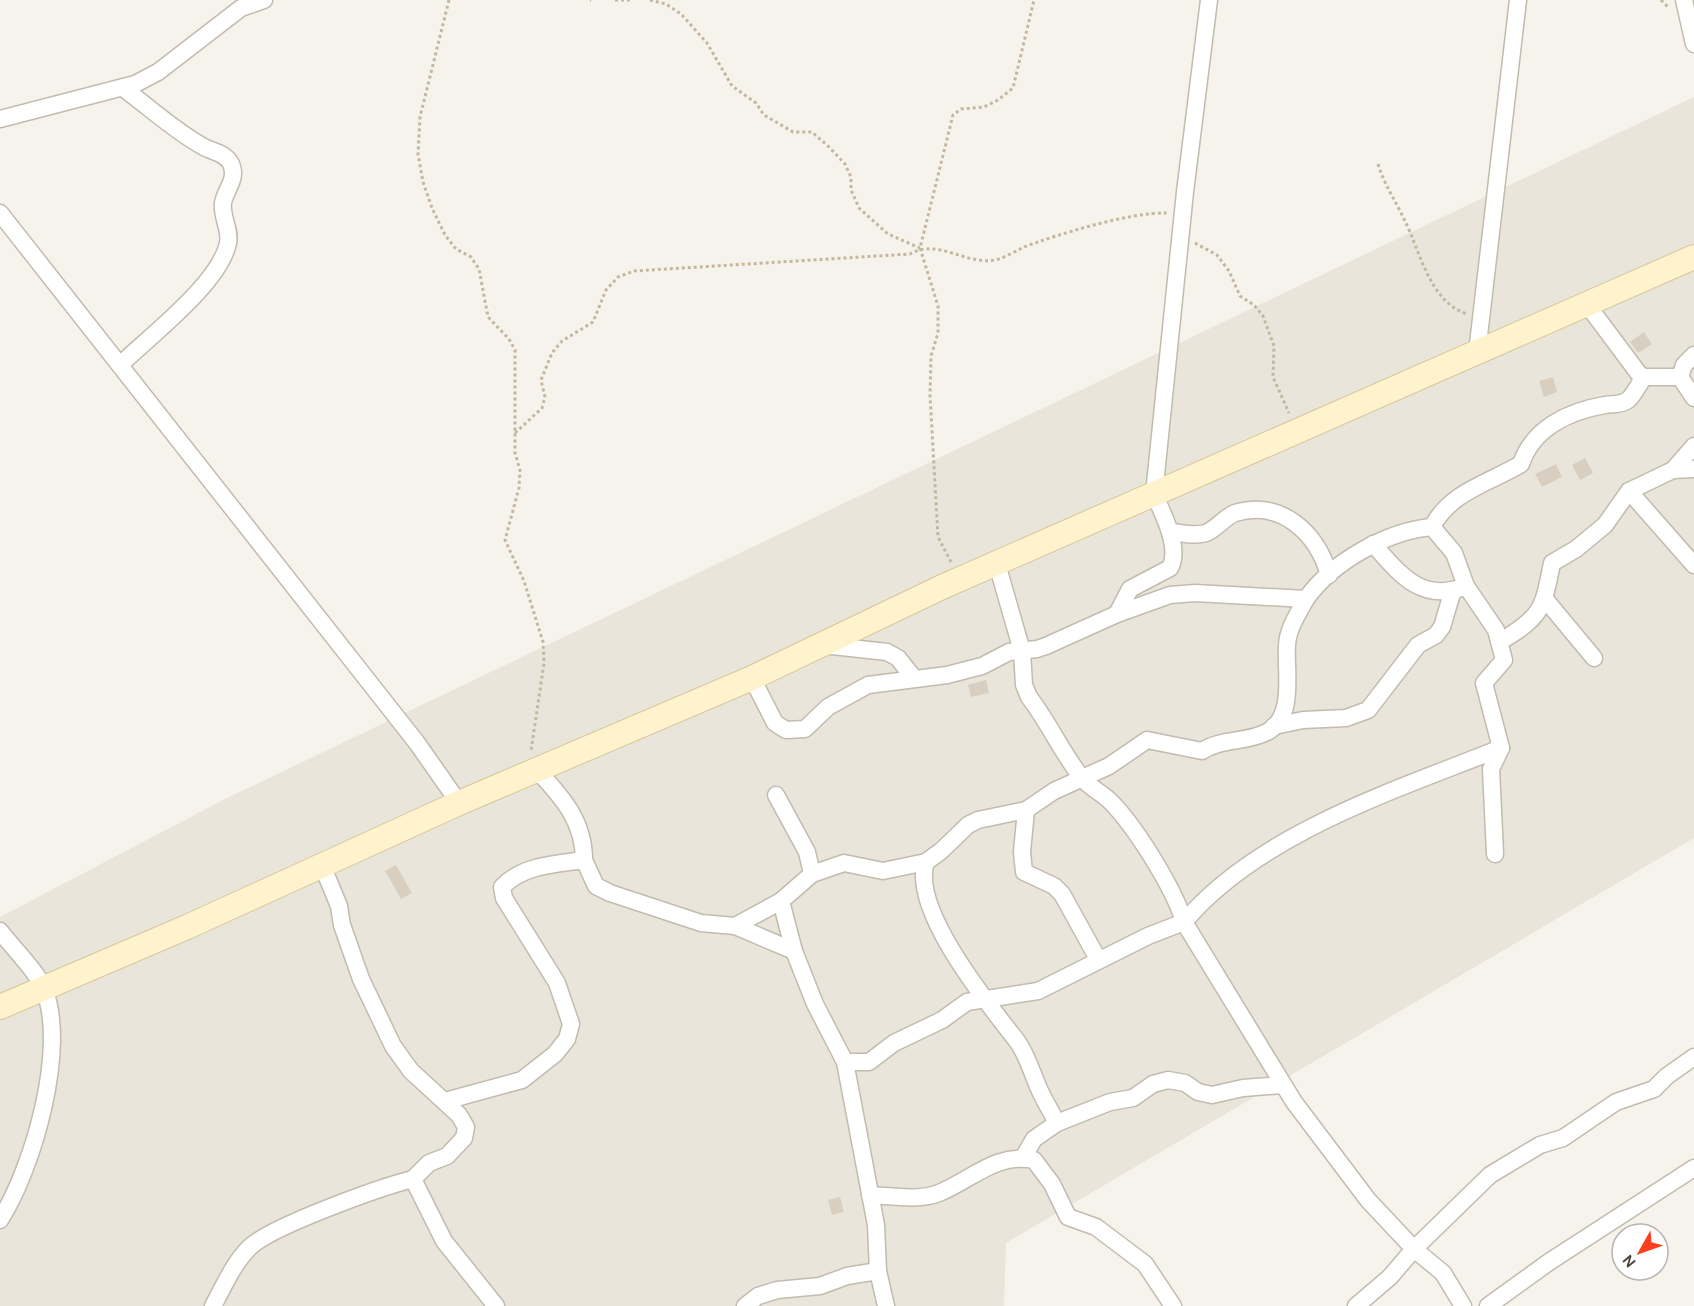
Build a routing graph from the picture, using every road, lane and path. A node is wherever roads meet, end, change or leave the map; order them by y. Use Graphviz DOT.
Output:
graph roads {
  1 [pos="264,0"];
  2 [pos="449,0"];
  3 [pos="615,0"];
  4 [pos="633,0"];
  5 [pos="651,0"];
  6 [pos="1034,0"];
  7 [pos="1209,0"];
  8 [pos="1518,0"];
  9 [pos="1684,0"];
  10 [pos="1694,44"];
  11 [pos="123,88"];
  12 [pos="0,119"];
  13 [pos="1378,164"];
  14 [pos="0,213"];
  15 [pos="1182,221"];
  16 [pos="920,248"];
  17 [pos="1694,257"];
  18 [pos="1586,303"];
  19 [pos="1482,319"];
  20 [pos="1477,353"];
  21 [pos="1692,359"];
  22 [pos="120,365"];
  23 [pos="1644,377"];
  24 [pos="1680,377"];
  25 [pos="1694,398"];
  26 [pos="1297,431"];
  27 [pos="515,433"];
  28 [pos="1694,446"];
  29 [pos="1673,470"];
  30 [pos="1694,470"];
  31 [pos="1629,491"];
  32 [pos="1154,494"];
  33 [pos="1432,527"];
  34 [pos="1171,532"];
  35 [pos="1373,544"];
  36 [pos="997,564"];
  37 [pos="1694,565"];
  38 [pos="1329,575"];
  39 [pos="959,580"];
  40 [pos="1460,588"];
  41 [pos="1306,599"];
  42 [pos="1545,599"];
  43 [pos="1116,614"];
  44 [pos="1501,641"];
  45 [pos="818,645"];
  46 [pos="1022,651"];
  47 [pos="1594,658"];
  48 [pos="913,677"];
  49 [pos="752,678"];
  50 [pos="1274,726"];
  51 [pos="1501,748"];
  52 [pos="537,770"];
  53 [pos="1083,779"];
  54 [pos="776,795"];
  55 [pos="459,803"];
  56 [pos="1026,810"];
  57 [pos="1495,854"];
  58 [pos="584,860"];
  59 [pos="926,862"];
  60 [pos="321,865"];
  61 [pos="812,874"];
  62 [pos="781,902"];
  63 [pos="1184,922"];
  64 [pos="735,926"];
  65 [pos="0,931"];
  66 [pos="794,951"];
  67 [pos="1098,959"];
  68 [pos="44,988"];
  69 [pos="986,998"];
  70 [pos="0,1007"];
  71 [pos="1694,1057"];
  72 [pos="845,1062"];
  73 [pos="1283,1085"];
  74 [pos="445,1101"];
  75 [pos="1057,1124"];
  76 [pos="1023,1158"];
  77 [pos="1694,1168"];
  78 [pos="413,1179"];
  79 [pos="870,1195"];
  80 [pos="0,1220"];
  81 [pos="1414,1249"];
  82 [pos="878,1271"];
  83 [pos="213,1306"];
  84 [pos="496,1306"];
  85 [pos="745,1306"];
  86 [pos="886,1306"];
  87 [pos="1173,1306"];
  88 [pos="1356,1306"];
  89 [pos="1463,1306"];
  90 [pos="1488,1306"];
  1 -- 11 [label="street"];
  2 -- 27 [label="path"];
  3 -- 4 [label="path"];
  5 -- 16 [label="path"];
  6 -- 16 [label="path"];
  7 -- 15 [label="street"];
  8 -- 19 [label="street"];
  9 -- 10 [label="street"];
  11 -- 12 [label="street"];
  11 -- 22 [label="street"];
  13 -- 19 [label="path"];
  14 -- 22 [label="street"];
  15 -- 16 [label="path"];
  15 -- 26 [label="path"];
  15 -- 32 [label="street"];
  16 -- 27 [label="path"];
  16 -- 39 [label="path"];
  17 -- 18 [label="main road"];
  18 -- 20 [label="main road"];
  18 -- 23 [label="street"];
  19 -- 20 [label="street"];
  20 -- 26 [label="main road"];
  21 -- 24 [label="street"];
  22 -- 55 [label="street"];
  23 -- 24 [label="street"];
  23 -- 33 [label="street"];
  24 -- 25 [label="street"];
  26 -- 32 [label="main road"];
  27 -- 52 [label="path"];
  28 -- 29 [label="street"];
  29 -- 30 [label="street"];
  29 -- 31 [label="street"];
  31 -- 37 [label="street"];
  31 -- 42 [label="street"];
  32 -- 34 [label="street"];
  32 -- 36 [label="main road"];
  33 -- 35 [label="street"];
  33 -- 40 [label="street"];
  34 -- 38 [label="street"];
  34 -- 43 [label="street"];
  35 -- 38 [label="street"];
  35 -- 40 [label="street"];
  36 -- 39 [label="main road"];
  36 -- 46 [label="street"];
  38 -- 41 [label="street"];
  39 -- 45 [label="main road"];
  40 -- 44 [label="street"];
  40 -- 50 [label="street"];
  41 -- 43 [label="street"];
  41 -- 50 [label="street"];
  42 -- 44 [label="street"];
  42 -- 47 [label="street"];
  43 -- 46 [label="street"];
  44 -- 51 [label="street"];
  45 -- 48 [label="street"];
  45 -- 49 [label="main road"];
  46 -- 48 [label="street"];
  46 -- 53 [label="street"];
  48 -- 49 [label="street"];
  49 -- 52 [label="main road"];
  50 -- 53 [label="street"];
  51 -- 57 [label="street"];
  51 -- 63 [label="street"];
  52 -- 55 [label="main road"];
  52 -- 58 [label="street"];
  53 -- 56 [label="street"];
  53 -- 63 [label="street"];
  54 -- 61 [label="street"];
  55 -- 60 [label="main road"];
  56 -- 59 [label="street"];
  56 -- 67 [label="street"];
  58 -- 64 [label="street"];
  58 -- 74 [label="street"];
  59 -- 61 [label="street"];
  59 -- 69 [label="street"];
  60 -- 68 [label="main road"];
  60 -- 74 [label="street"];
  61 -- 62 [label="street"];
  62 -- 64 [label="street"];
  62 -- 66 [label="street"];
  63 -- 67 [label="street"];
  63 -- 73 [label="street"];
  64 -- 66 [label="street"];
  65 -- 68 [label="street"];
  66 -- 72 [label="street"];
  67 -- 69 [label="street"];
  68 -- 70 [label="main road"];
  68 -- 80 [label="street"];
  69 -- 72 [label="street"];
  69 -- 75 [label="street"];
  71 -- 81 [label="street"];
  72 -- 79 [label="street"];
  73 -- 75 [label="street"];
  73 -- 81 [label="street"];
  74 -- 78 [label="street"];
  75 -- 76 [label="street"];
  76 -- 79 [label="street"];
  76 -- 87 [label="street"];
  77 -- 90 [label="street"];
  78 -- 83 [label="street"];
  78 -- 84 [label="street"];
  79 -- 82 [label="street"];
  81 -- 88 [label="street"];
  81 -- 89 [label="street"];
  82 -- 85 [label="street"];
  82 -- 86 [label="street"];
}
